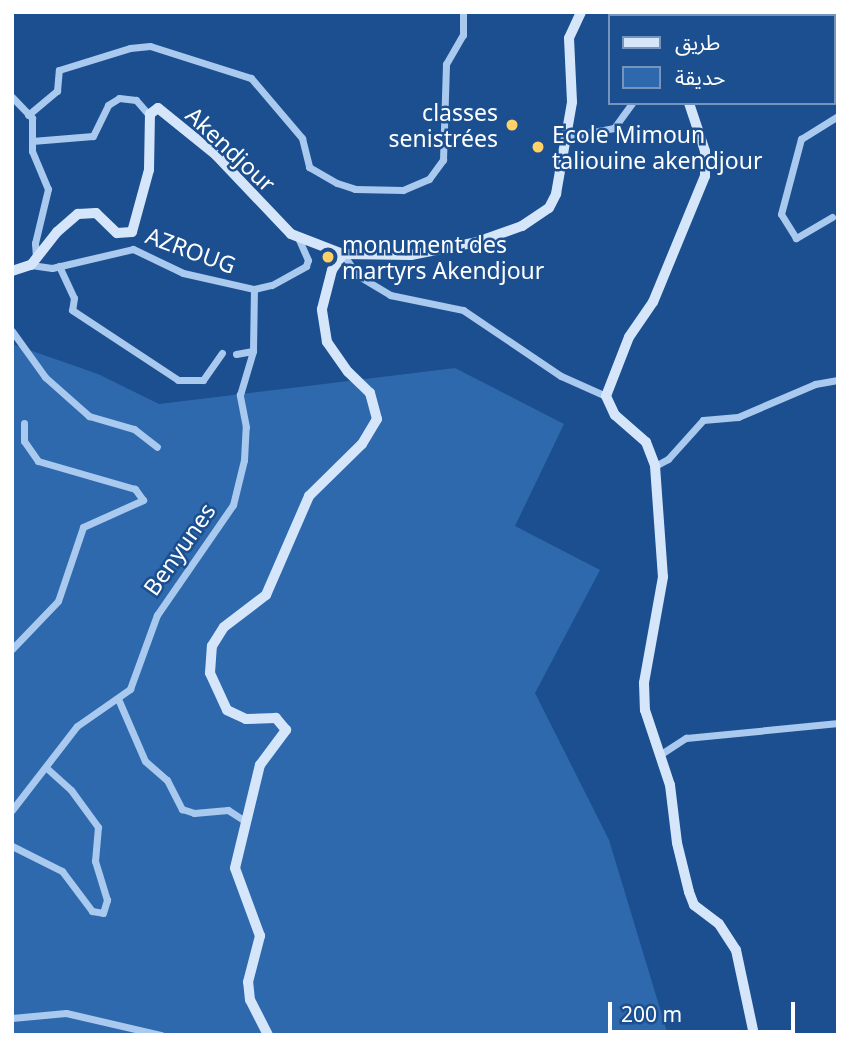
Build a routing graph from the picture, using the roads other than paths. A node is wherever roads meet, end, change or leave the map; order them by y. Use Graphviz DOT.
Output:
graph roads {
  1 [pos="463,12"];
  2 [pos="581,12"];
  3 [pos="12,97"];
  4 [pos="631,105"];
  5 [pos="690,105"];
  6 [pos="28,115"];
  7 [pos="150,116"];
  8 [pos="838,116"];
  9 [pos="566,137"];
  10 [pos="32,141"];
  11 [pos="832,217"];
  12 [pos="130,233"];
  13 [pos="299,240"];
  14 [pos="133,248"];
  15 [pos="343,254"];
  16 [pos="34,262"];
  17 [pos="59,266"];
  18 [pos="12,271"];
  19 [pos="254,289"];
  20 [pos="12,331"];
  21 [pos="253,351"];
  22 [pos="222,353"];
  23 [pos="236,354"];
  24 [pos="838,380"];
  25 [pos="606,396"];
  26 [pos="24,423"];
  27 [pos="157,447"];
  28 [pos="655,466"];
  29 [pos="12,649"];
  30 [pos="119,701"];
  31 [pos="838,723"];
  32 [pos="661,754"];
  33 [pos="48,769"];
  34 [pos="12,810"];
  35 [pos="245,821"];
  36 [pos="12,846"];
  37 [pos="12,1018"];
  38 [pos="161,1035"];
  39 [pos="268,1035"];
  40 [pos="754,1035"];
  1 -- 6 [label="street"];
  2 -- 9 [label="main road, Akendjour"];
  3 -- 6 [label="street"];
  4 -- 9 [label="street"];
  5 -- 25 [label="main road"];
  6 -- 10 [label="street"];
  7 -- 10 [label="street"];
  7 -- 12 [label="main road, Akendjour"];
  7 -- 13 [label="main road, Akendjour"];
  8 -- 11 [label="street"];
  9 -- 15 [label="main road, Akendjour"];
  10 -- 16 [label="street"];
  12 -- 14 [label="street"];
  12 -- 16 [label="main road"];
  13 -- 15 [label="main road, Akendjour"];
  13 -- 19 [label="street, AZROUG"];
  14 -- 17 [label="street, AZROUG"];
  14 -- 19 [label="street, AZROUG"];
  15 -- 25 [label="street"];
  15 -- 35 [label="main road"];
  16 -- 17 [label="street, AZROUG"];
  16 -- 18 [label="main road"];
  17 -- 22 [label="street"];
  19 -- 21 [label="street, Benyunes"];
  20 -- 27 [label="street"];
  21 -- 23 [label="street"];
  21 -- 30 [label="street, Benyunes"];
  24 -- 28 [label="street"];
  25 -- 28 [label="main road"];
  26 -- 29 [label="street"];
  28 -- 32 [label="main road"];
  30 -- 33 [label="street, Benyunes"];
  30 -- 35 [label="street"];
  31 -- 32 [label="street"];
  32 -- 40 [label="main road"];
  33 -- 34 [label="street, Benyunes"];
  33 -- 36 [label="street"];
  35 -- 39 [label="main road"];
  37 -- 38 [label="street"];
}
